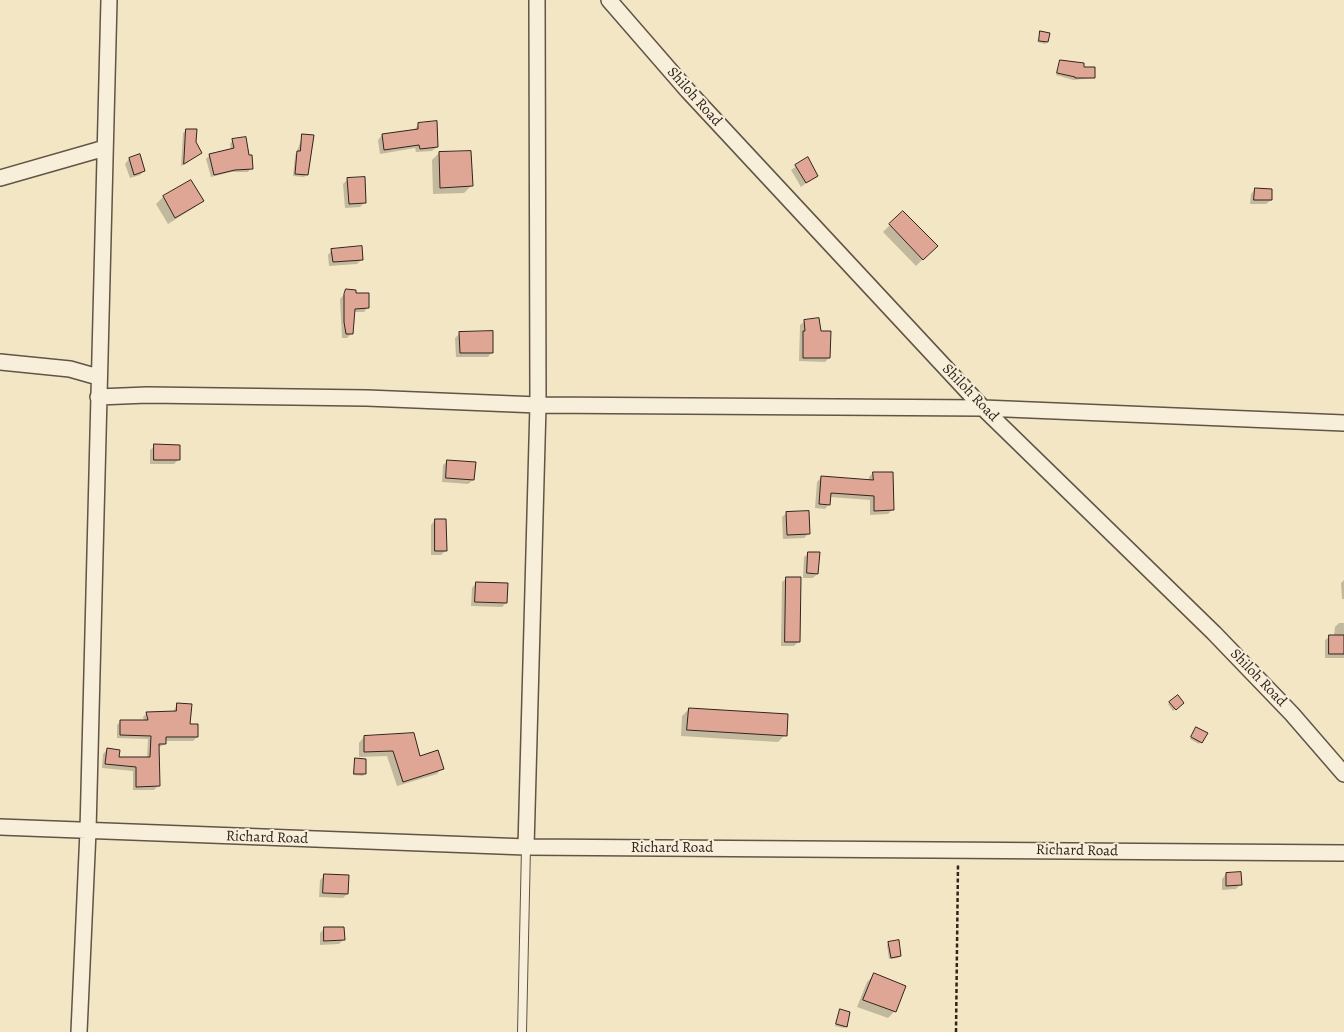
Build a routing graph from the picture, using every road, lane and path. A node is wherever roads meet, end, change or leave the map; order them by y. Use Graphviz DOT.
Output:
graph roads {
  1 [pos="109,0"];
  2 [pos="537,0"];
  3 [pos="609,0"];
  4 [pos="105,148"];
  5 [pos="0,178"];
  6 [pos="0,362"];
  7 [pos="98,377"];
  8 [pos="98,397"];
  9 [pos="538,405"];
  10 [pos="983,408"];
  11 [pos="1344,423"];
  12 [pos="1344,774"];
  13 [pos="0,827"];
  14 [pos="88,831"];
  15 [pos="526,847"];
  16 [pos="958,850"];
  17 [pos="1344,853"];
  18 [pos="80,1032"];
  19 [pos="522,1032"];
  20 [pos="956,1032"];
  1 -- 4 [label="street"];
  2 -- 9 [label="street"];
  3 -- 10 [label="street, Shiloh Road"];
  4 -- 5 [label="street"];
  4 -- 7 [label="street"];
  6 -- 7 [label="street"];
  7 -- 8 [label="street"];
  8 -- 9 [label="street"];
  8 -- 14 [label="street"];
  9 -- 10 [label="street"];
  9 -- 15 [label="street"];
  10 -- 11 [label="street"];
  10 -- 12 [label="street, Shiloh Road"];
  13 -- 14 [label="street, Richard Road"];
  14 -- 15 [label="street, Richard Road"];
  14 -- 18 [label="street"];
  15 -- 16 [label="street, Richard Road"];
  15 -- 19 [label="lane"];
  16 -- 17 [label="street, Richard Road"];
  16 -- 20 [label="path"];
}
